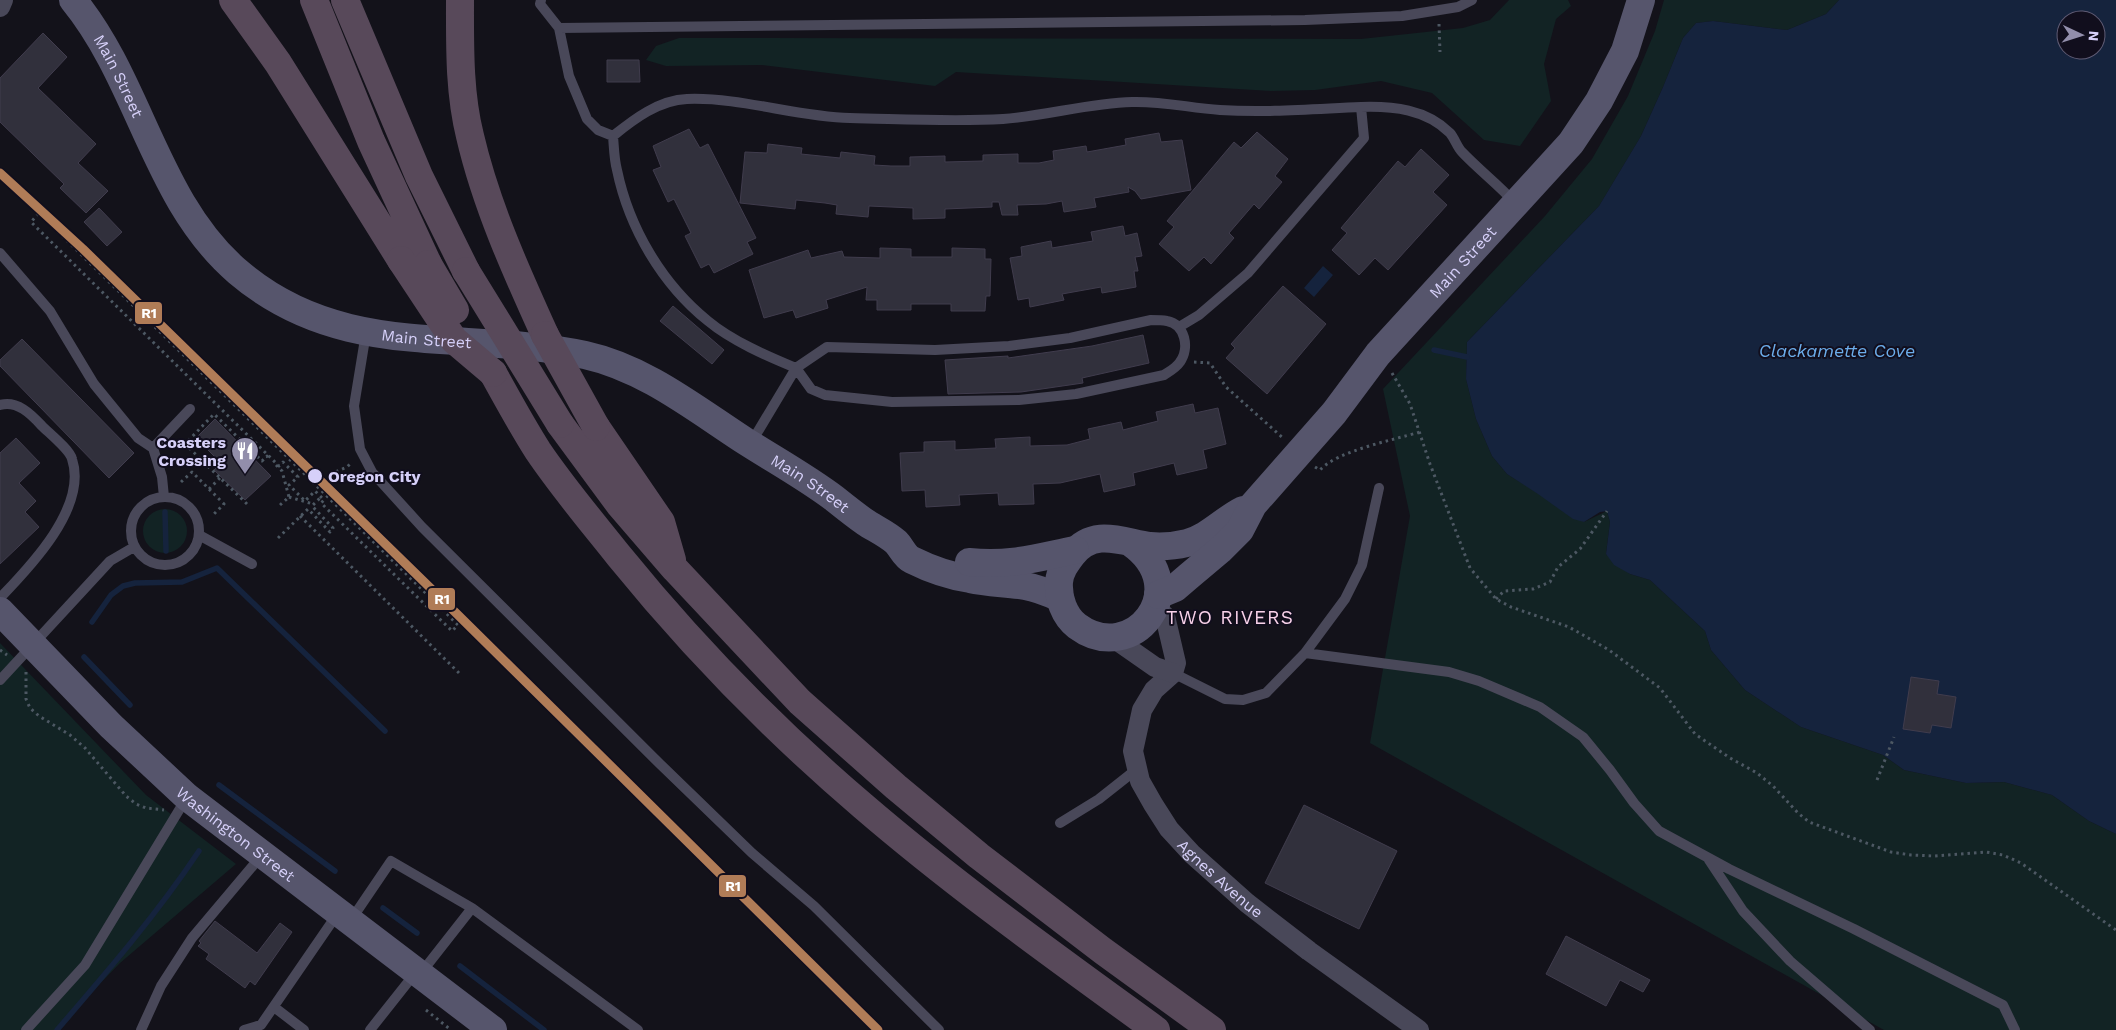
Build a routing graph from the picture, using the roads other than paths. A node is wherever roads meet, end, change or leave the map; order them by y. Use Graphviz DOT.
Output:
graph roads {
  1 [pos="3,0"];
  2 [pos="73,0"];
  3 [pos="233,0"];
  4 [pos="314,0"];
  5 [pos="345,0"];
  6 [pos="460,0"];
  7 [pos="541,0"];
  8 [pos="1472,0"];
  9 [pos="1641,0"];
  10 [pos="0,7"];
  11 [pos="559,28"];
  12 [pos="1361,107"];
  13 [pos="613,136"];
  14 [pos="1516,204"];
  15 [pos="0,253"];
  16 [pos="1179,327"];
  17 [pos="366,332"];
  18 [pos="796,368"];
  19 [pos="494,374"];
  20 [pos="0,405"];
  21 [pos="190,409"];
  22 [pos="750,444"];
  23 [pos="153,448"];
  24 [pos="1380,488"];
  25 [pos="164,497"];
  26 [pos="1253,505"];
  27 [pos="199,535"];
  28 [pos="896,542"];
  29 [pos="1131,542"];
  30 [pos="134,548"];
  31 [pos="1075,550"];
  32 [pos="252,564"];
  33 [pos="675,569"];
  34 [pos="0,598"];
  35 [pos="1060,598"];
  36 [pos="1157,600"];
  37 [pos="0,611"];
  38 [pos="1112,637"];
  39 [pos="32,644"];
  40 [pos="1305,653"];
  41 [pos="1173,673"];
  42 [pos="0,680"];
  43 [pos="1138,769"];
  44 [pos="187,797"];
  45 [pos="1060,823"];
  46 [pos="262,854"];
  47 [pos="1707,857"];
  48 [pos="472,908"];
  49 [pos="344,917"];
  50 [pos="418,972"];
  51 [pos="274,1007"];
  52 [pos="26,1030"];
  53 [pos="141,1030"];
  54 [pos="244,1030"];
  55 [pos="304,1030"];
  56 [pos="370,1030"];
  57 [pos="493,1030"];
  58 [pos="638,1030"];
  59 [pos="939,1030"];
  60 [pos="1156,1030"];
  61 [pos="1212,1030"];
  62 [pos="1419,1030"];
  63 [pos="1870,1030"];
  64 [pos="2015,1030"];
  1 -- 10 [label="street"];
  2 -- 17 [label="street, Main Street"];
  3 -- 19 [label="highway, bridge"];
  4 -- 19 [label="highway, bridge"];
  5 -- 33 [label="highway, bridge"];
  6 -- 33 [label="highway, bridge"];
  7 -- 11 [label="lane"];
  8 -- 11 [label="lane"];
  9 -- 14 [label="street, Main Street"];
  11 -- 13 [label="lane"];
  12 -- 13 [label="lane"];
  12 -- 14 [label="lane"];
  12 -- 16 [label="lane"];
  13 -- 18 [label="lane"];
  14 -- 26 [label="street, Main Street"];
  15 -- 23 [label="lane"];
  16 -- 18 [label="lane"];
  16 -- 18 [label="lane"];
  17 -- 22 [label="street, Main Street"];
  17 -- 59 [label="lane"];
  18 -- 22 [label="lane"];
  19 -- 60 [label="highway"];
  20 -- 34 [label="lane"];
  21 -- 23 [label="lane"];
  22 -- 28 [label="street, Main Street"];
  23 -- 25 [label="lane"];
  24 -- 40 [label="lane"];
  25 -- 27 [label="lane"];
  25 -- 30 [label="lane"];
  26 -- 29 [label="street, Main Street"];
  26 -- 36 [label="street, Main Street"];
  27 -- 30 [label="lane"];
  27 -- 32 [label="lane"];
  28 -- 31 [label="street, Main Street"];
  28 -- 35 [label="street, Main Street"];
  29 -- 31 [label="street, Main Street"];
  29 -- 36 [label="street"];
  30 -- 39 [label="lane"];
  31 -- 35 [label="street"];
  33 -- 61 [label="highway"];
  35 -- 38 [label="street"];
  36 -- 38 [label="street, Main Street"];
  36 -- 41 [label="street"];
  37 -- 39 [label="street, Washington Street"];
  38 -- 41 [label="street"];
  39 -- 42 [label="lane"];
  39 -- 44 [label="street, Washington Street"];
  40 -- 41 [label="lane"];
  40 -- 47 [label="lane"];
  41 -- 43 [label="street, Agnes Avenue"];
  43 -- 45 [label="lane"];
  43 -- 62 [label="street, Agnes Avenue"];
  44 -- 46 [label="street, Washington Street"];
  44 -- 52 [label="lane"];
  46 -- 49 [label="street, Washington Street"];
  46 -- 53 [label="lane"];
  47 -- 63 [label="lane"];
  47 -- 64 [label="lane"];
  48 -- 49 [label="lane"];
  48 -- 50 [label="lane"];
  48 -- 58 [label="lane"];
  49 -- 50 [label="street, Washington Street"];
  49 -- 51 [label="lane"];
  50 -- 56 [label="lane"];
  50 -- 57 [label="street, Washington Street"];
  51 -- 54 [label="lane"];
  51 -- 55 [label="lane"];
}
